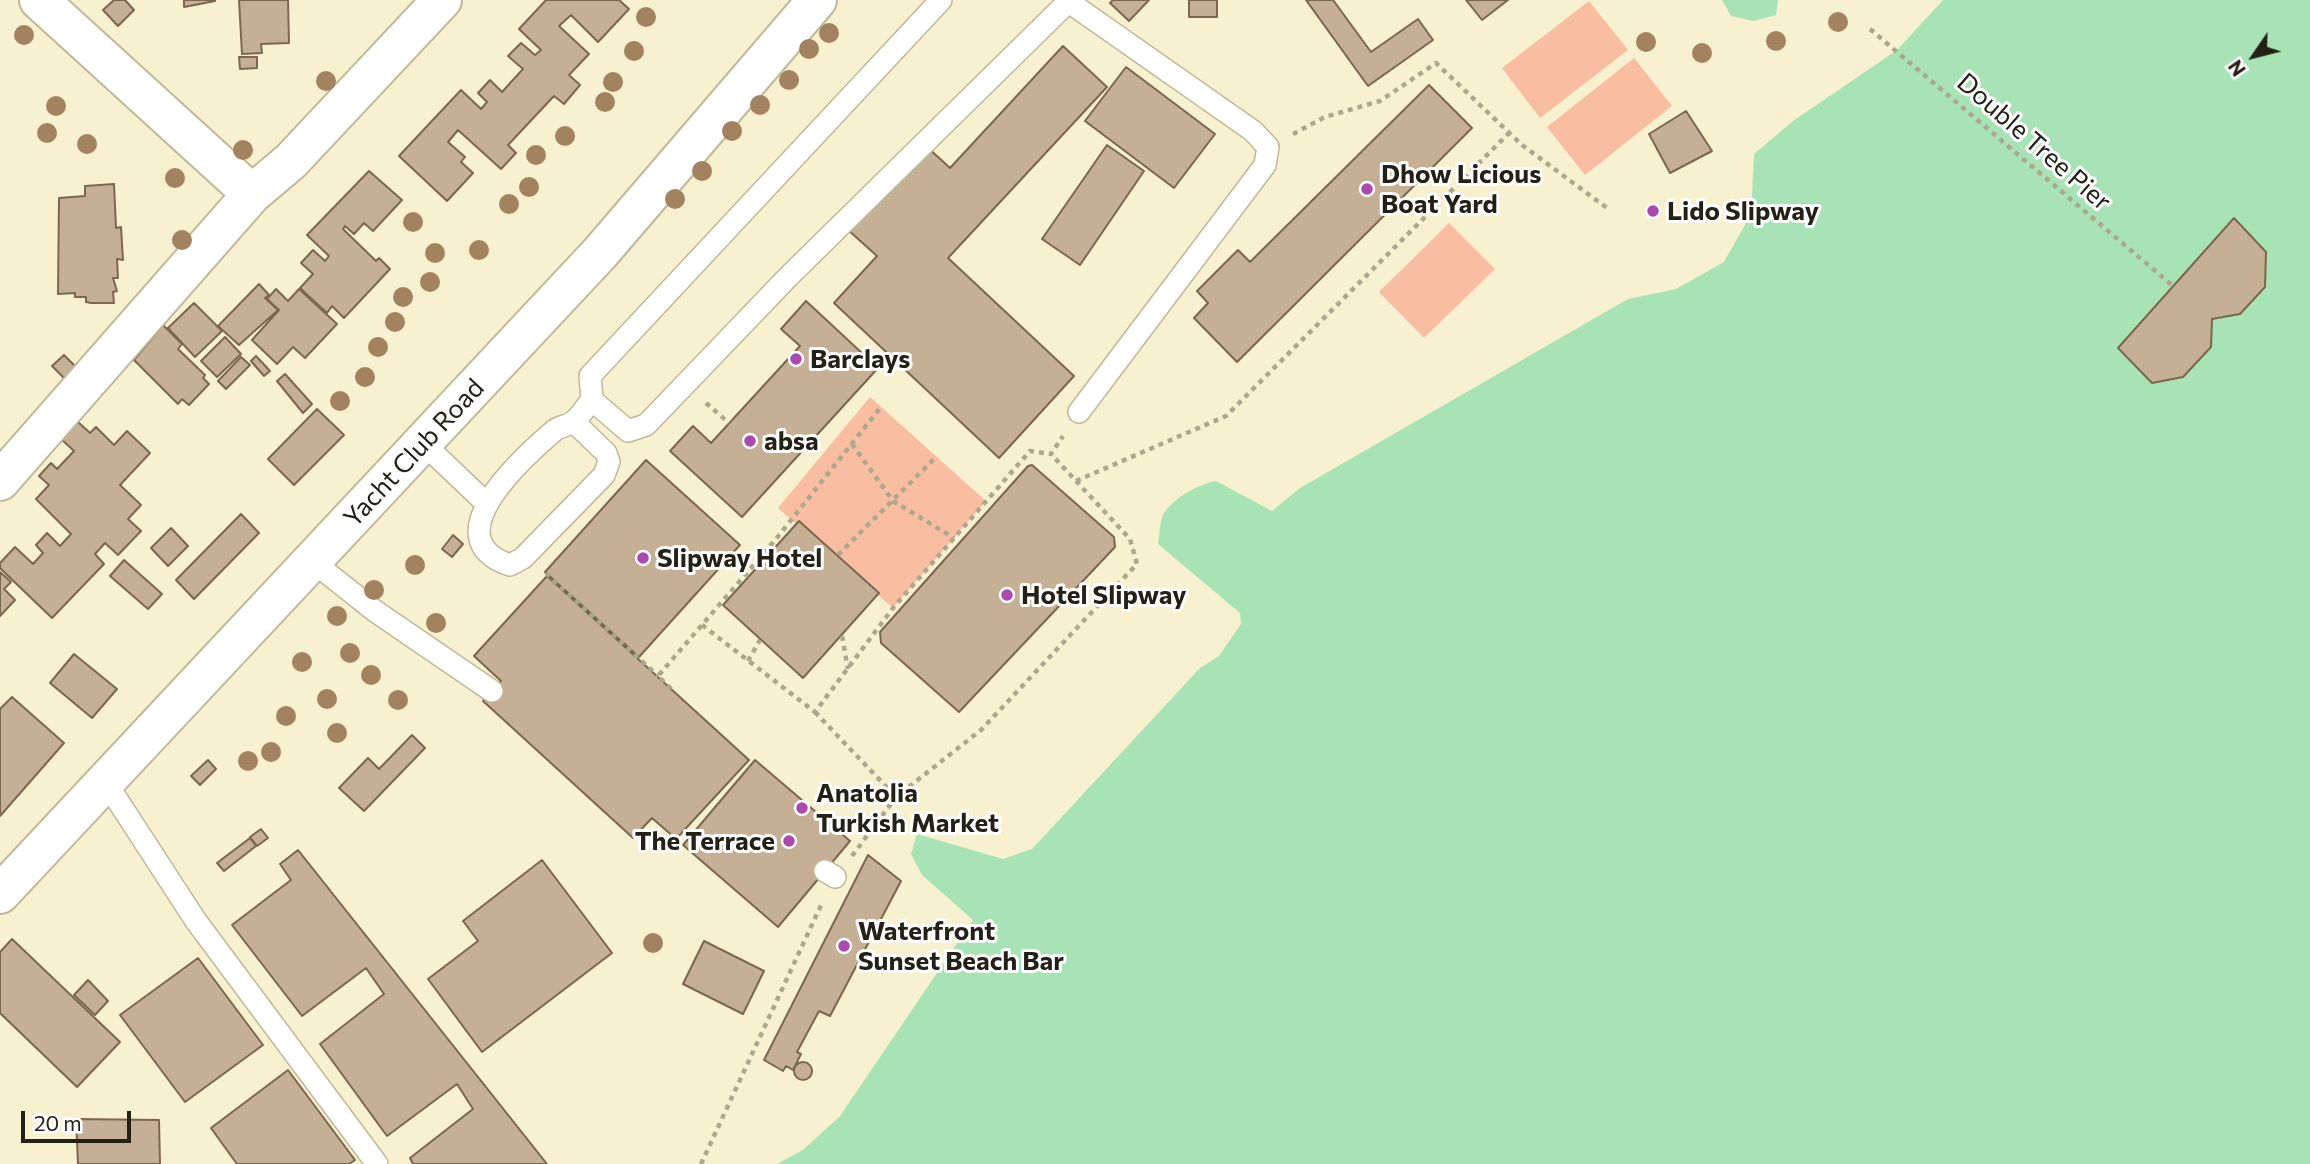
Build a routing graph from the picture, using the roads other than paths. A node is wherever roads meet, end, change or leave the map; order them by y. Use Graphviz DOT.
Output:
graph roads {
  1 [pos="39,0"];
  2 [pos="441,0"];
  3 [pos="817,0"];
  4 [pos="941,0"];
  5 [pos="1068,1"];
  6 [pos="252,194"];
  7 [pos="592,400"];
  8 [pos="1079,412"];
  9 [pos="574,422"];
  10 [pos="424,444"];
  11 [pos="0,481"];
  12 [pos="487,504"];
  13 [pos="313,561"];
  14 [pos="492,691"];
  15 [pos="105,780"];
  16 [pos="0,894"];
  17 [pos="377,1164"];
  1 -- 6 [label="street"];
  2 -- 6 [label="street"];
  3 -- 10 [label="street, Yacht Club Road"];
  4 -- 7 [label="lane"];
  5 -- 7 [label="lane"];
  5 -- 8 [label="lane"];
  6 -- 11 [label="street"];
  7 -- 9 [label="lane"];
  9 -- 12 [label="lane"];
  9 -- 12 [label="lane"];
  10 -- 12 [label="lane"];
  10 -- 13 [label="street, Yacht Club Road"];
  13 -- 14 [label="lane"];
  13 -- 15 [label="street, Yacht Club Road"];
  15 -- 16 [label="street, Yacht Club Road"];
  15 -- 17 [label="lane"];
}
